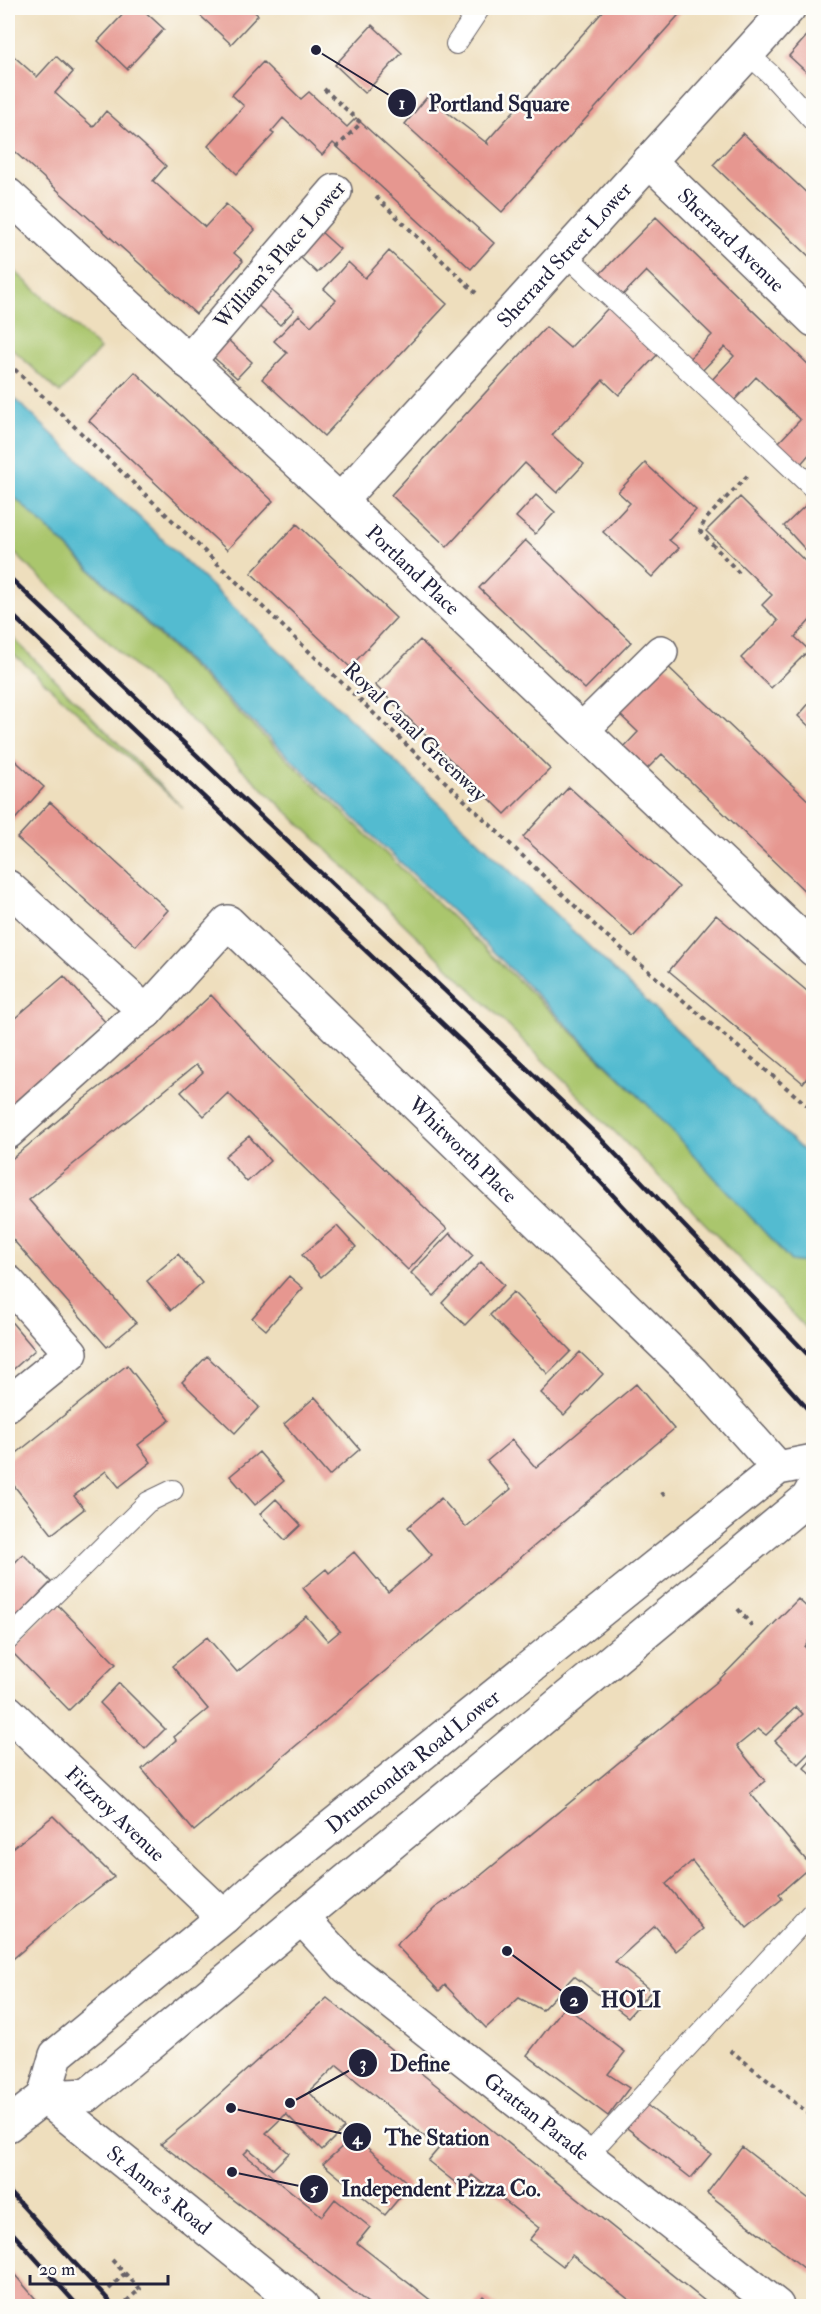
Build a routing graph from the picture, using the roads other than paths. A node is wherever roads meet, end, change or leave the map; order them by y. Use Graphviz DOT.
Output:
graph roads {
  1 [pos="480,8"];
  2 [pos="789,8"];
  3 [pos="456,44"];
  4 [pos="747,53"];
  5 [pos="813,122"];
  6 [pos="649,161"];
  7 [pos="343,182"];
  8 [pos="8,195"];
  9 [pos="565,254"];
  10 [pos="813,320"];
  11 [pos="188,362"];
  12 [pos="813,489"];
  13 [pos="340,501"];
  14 [pos="661,652"];
  15 [pos="583,729"];
  16 [pos="8,887"];
  17 [pos="813,950"];
  18 [pos="146,1012"];
  19 [pos="8,1132"];
  20 [pos="8,1282"];
  21 [pos="8,1404"];
  22 [pos="813,1461"];
  23 [pos="778,1468"];
  24 [pos="813,1487"];
  25 [pos="173,1490"];
  26 [pos="8,1640"];
  27 [pos="8,1713"];
  28 [pos="813,1910"];
  29 [pos="224,1917"];
  30 [pos="302,1918"];
  31 [pos="44,2097"];
  32 [pos="8,2125"];
  33 [pos="586,2157"];
  34 [pos="302,2307"];
  35 [pos="777,2307"];
  1 -- 3 [label="lane"];
  2 -- 4 [label="street, Sherrard Street Lower"];
  4 -- 5 [label="lane"];
  4 -- 6 [label="street, Sherrard Street Lower"];
  6 -- 9 [label="street, Sherrard Street Lower"];
  6 -- 10 [label="street, Sherrard Avenue"];
  7 -- 11 [label="street, William's Place Lower"];
  8 -- 11 [label="street, Portland Place"];
  9 -- 12 [label="lane"];
  9 -- 13 [label="street, Sherrard Street Lower"];
  11 -- 13 [label="street, Portland Place"];
  13 -- 15 [label="street, Portland Place"];
  14 -- 15 [label="street"];
  15 -- 17 [label="street, Portland Place"];
  16 -- 18 [label="street"];
  18 -- 19 [label="street"];
  18 -- 23 [label="street, Whitworth Place"];
  20 -- 21 [label="street"];
  22 -- 23 [label="street, Drumcondra Road Lower"];
  23 -- 29 [label="street, Drumcondra Road Lower"];
  24 -- 30 [label="street"];
  25 -- 26 [label="lane"];
  27 -- 29 [label="street, Fitzroy Avenue"];
  28 -- 33 [label="lane"];
  29 -- 31 [label="street, Drumcondra Road Lower"];
  30 -- 31 [label="street"];
  30 -- 33 [label="street, Grattan Parade"];
  31 -- 32 [label="street"];
  31 -- 34 [label="street, St Anne's Road"];
  33 -- 35 [label="street, Grattan Parade"];
}
